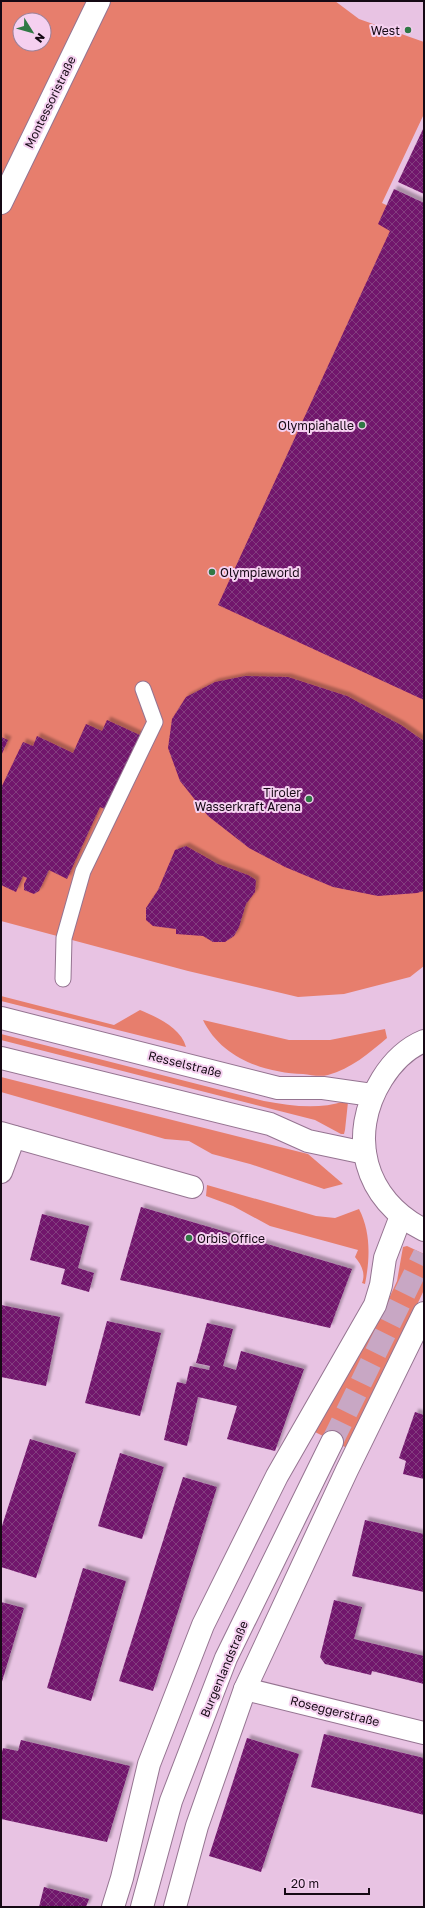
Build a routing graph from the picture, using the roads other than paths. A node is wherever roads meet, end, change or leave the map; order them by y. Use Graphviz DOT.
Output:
graph roads {
  1 [pos="99,1"];
  2 [pos="1,203"];
  3 [pos="143,689"];
  4 [pos="63,979"];
  5 [pos="1,1018"];
  6 [pos="424,1041"];
  7 [pos="1,1058"];
  8 [pos="372,1095"];
  9 [pos="8,1135"];
  10 [pos="365,1153"];
  11 [pos="1,1172"];
  12 [pos="192,1186"];
  13 [pos="401,1216"];
  14 [pos="424,1230"];
  15 [pos="424,1313"];
  16 [pos="332,1442"];
  17 [pos="245,1689"];
  18 [pos="424,1733"];
  19 [pos="113,1907"];
  20 [pos="142,1907"];
  21 [pos="175,1907"];
  1 -- 2 [label="main road, Montessoristraße"];
  3 -- 4 [label="lane"];
  5 -- 8 [label="main road, Resselstraße"];
  6 -- 8 [label="main road"];
  7 -- 10 [label="main road"];
  8 -- 10 [label="main road"];
  9 -- 11 [label="main road"];
  9 -- 12 [label="main road"];
  10 -- 13 [label="main road"];
  13 -- 14 [label="main road"];
  13 -- 19 [label="main road"];
  15 -- 17 [label="main road"];
  16 -- 20 [label="main road, Burgenlandstraße"];
  17 -- 18 [label="main road, Roseggerstraße"];
  17 -- 21 [label="main road"];
}
